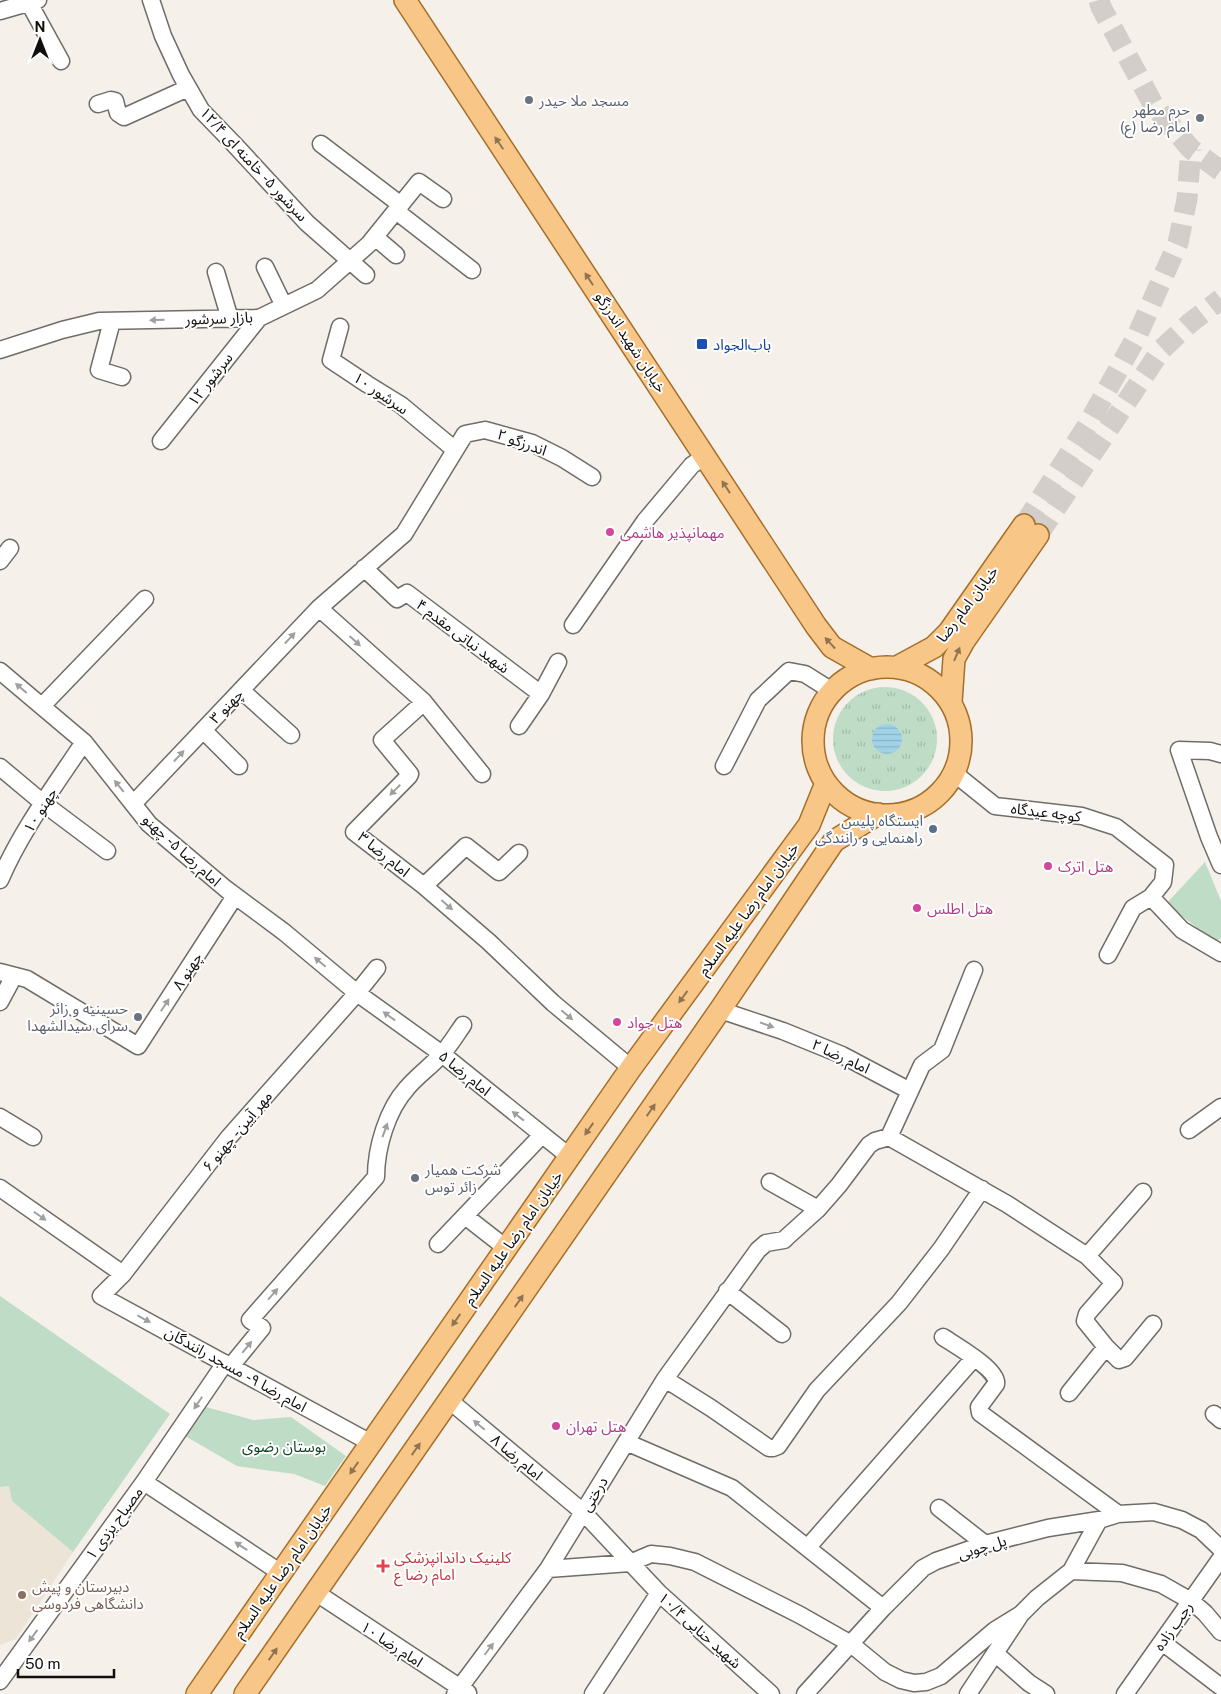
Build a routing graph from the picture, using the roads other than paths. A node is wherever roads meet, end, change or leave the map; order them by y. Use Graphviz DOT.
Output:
graph roads {
  1 [pos="151,0"];
  2 [pos="405,0"];
  3 [pos="33,1"];
  4 [pos="0,11"];
  5 [pos="61,61"];
  6 [pos="188,88"];
  7 [pos="98,104"];
  8 [pos="321,144"];
  9 [pos="443,199"];
  10 [pos="398,208"];
  11 [pos="375,237"];
  12 [pos="396,255"];
  13 [pos="350,261"];
  14 [pos="265,267"];
  15 [pos="472,270"];
  16 [pos="216,272"];
  17 [pos="366,275"];
  18 [pos="284,306"];
  19 [pos="259,318"];
  20 [pos="230,319"];
  21 [pos="112,321"];
  22 [pos="340,327"];
  23 [pos="0,350"];
  24 [pos="122,377"];
  25 [pos="161,441"];
  26 [pos="454,449"];
  27 [pos="706,456"];
  28 [pos="592,477"];
  29 [pos="10,548"];
  30 [pos="0,561"];
  31 [pos="364,568"];
  32 [pos="145,599"];
  33 [pos="319,608"];
  34 [pos="573,624"];
  35 [pos="558,662"];
  36 [pos="871,668"];
  37 [pos="897,668"];
  38 [pos="0,671"];
  39 [pos="241,690"];
  40 [pos="832,691"];
  41 [pos="542,694"];
  42 [pos="951,702"];
  43 [pos="423,703"];
  44 [pos="42,706"];
  45 [pos="519,726"];
  46 [pos="203,730"];
  47 [pos="291,735"];
  48 [pos="84,742"];
  49 [pos="1221,754"];
  50 [pos="239,766"];
  51 [pos="724,766"];
  52 [pos="0,767"];
  53 [pos="954,773"];
  54 [pos="482,774"];
  55 [pos="826,783"];
  56 [pos="43,803"];
  57 [pos="133,804"];
  58 [pos="878,814"];
  59 [pos="1215,835"];
  60 [pos="107,851"];
  61 [pos="519,853"];
  62 [pos="1221,865"];
  63 [pos="0,880"];
  64 [pos="424,886"];
  65 [pos="235,896"];
  66 [pos="1151,897"];
  67 [pos="1221,953"];
  68 [pos="1108,955"];
  69 [pos="377,968"];
  70 [pos="974,970"];
  71 [pos="7,974"];
  72 [pos="357,993"];
  73 [pos="0,1002"];
  74 [pos="720,1010"];
  75 [pos="464,1025"];
  76 [pos="442,1054"];
  77 [pos="631,1068"];
  78 [pos="910,1091"];
  79 [pos="1221,1107"];
  80 [pos="0,1117"];
  81 [pos="1189,1130"];
  82 [pos="542,1135"];
  83 [pos="33,1137"];
  84 [pos="889,1137"];
  85 [pos="570,1157"];
  86 [pos="770,1182"];
  87 [pos="0,1188"];
  88 [pos="982,1189"];
  89 [pos="1143,1192"];
  90 [pos="818,1209"];
  91 [pos="465,1216"];
  92 [pos="438,1244"];
  93 [pos="506,1248"];
  94 [pos="1087,1256"];
  95 [pos="123,1274"];
  96 [pos="727,1291"];
  97 [pos="101,1296"];
  98 [pos="1153,1324"];
  99 [pos="782,1334"];
  100 [pos="943,1336"];
  101 [pos="1106,1347"];
  102 [pos="974,1358"];
  103 [pos="228,1364"];
  104 [pos="665,1380"];
  105 [pos="1069,1393"];
  106 [pos="450,1401"];
  107 [pos="626,1442"];
  108 [pos="371,1444"];
  109 [pos="144,1482"];
  110 [pos="939,1508"];
  111 [pos="583,1512"];
  112 [pos="1118,1514"];
  113 [pos="1099,1520"];
  114 [pos="985,1544"];
  115 [pos="808,1547"];
  116 [pos="1221,1550"];
  117 [pos="1221,1558"];
  118 [pos="630,1563"];
  119 [pos="548,1569"];
  120 [pos="1071,1571"];
  121 [pos="281,1573"];
  122 [pos="315,1592"];
  123 [pos="659,1593"];
  124 [pos="1190,1601"];
  125 [pos="883,1608"];
  126 [pos="1021,1614"];
  127 [pos="1221,1632"];
  128 [pos="1162,1642"];
  129 [pos="851,1644"];
  130 [pos="996,1654"];
  131 [pos="0,1681"];
  132 [pos="1221,1687"];
  133 [pos="461,1692"];
  134 [pos="197,1694"];
  135 [pos="245,1694"];
  136 [pos="593,1694"];
  137 [pos="771,1694"];
  138 [pos="805,1694"];
  139 [pos="968,1694"];
  140 [pos="1046,1694"];
  141 [pos="1126,1694"];
  1 -- 6 [label="street, سرشور ۵ - خامنه ای ۱۲/۴"];
  27 -- 2 [label="main road, خیابان شهید اندرزگو, one-way"];
  3 -- 4 [label="street"];
  3 -- 5 [label="street"];
  6 -- 7 [label="street"];
  6 -- 13 [label="street, سرشور ۵ - خامنه ای ۱۲/۴"];
  8 -- 10 [label="street"];
  9 -- 10 [label="street, بازار سرشور"];
  10 -- 11 [label="street, بازار سرشور"];
  10 -- 15 [label="street"];
  11 -- 12 [label="street"];
  11 -- 13 [label="street, بازار سرشور"];
  13 -- 17 [label="street, سرشور ۵ - خامنه ای ۱۲/۴"];
  13 -- 18 [label="street, بازار سرشور"];
  14 -- 18 [label="street"];
  16 -- 20 [label="street"];
  18 -- 19 [label="street, بازار سرشور"];
  19 -- 20 [label="street, بازار سرشور"];
  19 -- 25 [label="street, سرشور ۱۲"];
  20 -- 21 [label="street, بازار سرشور, one-way"];
  21 -- 23 [label="street, بازار سرشور"];
  21 -- 24 [label="street"];
  22 -- 26 [label="street, سرشور ۱۰"];
  26 -- 28 [label="street, اندرزگو ۲"];
  26 -- 31 [label="street, اندرزگو ۲"];
  27 -- 34 [label="street"];
  36 -- 27 [label="main road, خیابان شهید اندرزگو, one-way"];
  29 -- 30 [label="street"];
  31 -- 33 [label="street, چهنو ۳"];
  31 -- 41 [label="street, شهید نباتی مقدم ۴"];
  32 -- 44 [label="street"];
  39 -- 33 [label="street, چهنو ۳, one-way"];
  33 -- 43 [label="street, one-way"];
  35 -- 41 [label="street"];
  36 -- 37 [label="main road"];
  36 -- 40 [label="main road"];
  37 -- 42 [label="main road"];
  42 -- 37 [label="main road, خیابان امام رضا, one-way"];
  44 -- 38 [label="street, امام رضا ۵ - چهنو, one-way"];
  39 -- 46 [label="street, چهنو ۳"];
  39 -- 47 [label="street"];
  40 -- 51 [label="street"];
  40 -- 55 [label="main road"];
  41 -- 45 [label="street"];
  42 -- 53 [label="main road"];
  43 -- 54 [label="street"];
  43 -- 64 [label="street, امام رضا ۳, one-way"];
  44 -- 48 [label="street, امام رضا ۵ - چهنو"];
  46 -- 50 [label="street"];
  57 -- 46 [label="street, چهنو ۳, one-way"];
  48 -- 56 [label="street, چهنو ۱۰"];
  57 -- 48 [label="street, امام رضا ۵ - چهنو, one-way"];
  49 -- 59 [label="street"];
  52 -- 56 [label="street"];
  53 -- 58 [label="main road"];
  53 -- 66 [label="street, کوچه عیدگاه"];
  55 -- 58 [label="main road"];
  55 -- 77 [label="main road, خیابان امام رضا علیه السلام, one-way"];
  56 -- 60 [label="street"];
  56 -- 63 [label="street, چهنو ۱۰"];
  57 -- 65 [label="street, امام رضا ۵ - چهنو"];
  58 -- 74 [label="main road, خیابان امام رضا علیه السلام"];
  59 -- 62 [label="street"];
  61 -- 64 [label="street"];
  64 -- 77 [label="street, امام رضا ۳, one-way"];
  71 -- 65 [label="street, چهنو ۸, one-way"];
  72 -- 65 [label="street, امام رضا ۵ - چهنو, one-way"];
  66 -- 67 [label="street"];
  66 -- 68 [label="street"];
  69 -- 72 [label="street, مهر آیین - چهنو ۶"];
  70 -- 78 [label="street"];
  71 -- 73 [label="street"];
  76 -- 72 [label="street, امام رضا ۵, one-way"];
  72 -- 95 [label="street, مهر آیین - چهنو ۶"];
  74 -- 78 [label="street, امام رضا ۲, one-way"];
  106 -- 74 [label="main road, خیابان امام رضا علیه السلام, one-way"];
  75 -- 76 [label="street"];
  82 -- 76 [label="street, امام رضا ۵, one-way"];
  103 -- 76 [label="street, مصباح یزدی ۱, one-way"];
  77 -- 85 [label="main road, خیابان امام رضا علیه السلام, one-way"];
  78 -- 84 [label="street"];
  79 -- 81 [label="street"];
  80 -- 83 [label="street"];
  82 -- 85 [label="street, امام رضا ۵"];
  82 -- 91 [label="street"];
  84 -- 88 [label="street"];
  84 -- 90 [label="street, درختی"];
  85 -- 93 [label="main road, خیابان امام رضا علیه السلام"];
  86 -- 90 [label="street"];
  87 -- 95 [label="street, one-way"];
  88 -- 94 [label="street"];
  88 -- 104 [label="street"];
  89 -- 94 [label="street"];
  90 -- 96 [label="street, درختی"];
  91 -- 92 [label="street"];
  91 -- 93 [label="street"];
  93 -- 108 [label="main road, خیابان امام رضا علیه السلام, one-way"];
  94 -- 101 [label="street"];
  95 -- 97 [label="street, مهر آیین - چهنو ۶"];
  96 -- 99 [label="street"];
  96 -- 104 [label="street, درختی"];
  97 -- 103 [label="street, امام رضا ۹ - مسجد رانندگان, one-way"];
  98 -- 101 [label="street"];
  100 -- 102 [label="street"];
  101 -- 105 [label="street"];
  102 -- 112 [label="street"];
  102 -- 115 [label="street"];
  103 -- 108 [label="street, امام رضا ۹ - مسجد رانندگان"];
  103 -- 109 [label="street, مصباح یزدی ۱, one-way"];
  104 -- 107 [label="street, درختی"];
  111 -- 106 [label="street, امام رضا ۸, one-way"];
  122 -- 106 [label="main road, خیابان امام رضا علیه السلام, one-way"];
  107 -- 111 [label="street, درختی"];
  107 -- 115 [label="street"];
  108 -- 121 [label="main road, خیابان امام رضا علیه السلام, one-way"];
  121 -- 109 [label="street, one-way"];
  109 -- 131 [label="street, مصباح یزدی ۱, one-way"];
  110 -- 114 [label="street"];
  111 -- 118 [label="street, امام رضا ۸"];
  111 -- 119 [label="street, درختی"];
  112 -- 113 [label="street, پل چوبی"];
  112 -- 116 [label="street, پل چوبی"];
  113 -- 114 [label="street, پل چوبی"];
  113 -- 120 [label="street"];
  114 -- 125 [label="street, پل چوبی"];
  115 -- 125 [label="street"];
  117 -- 124 [label="street, رجب زاده"];
  118 -- 119 [label="street"];
  118 -- 123 [label="street, شهید حنایی ۱۰/۴"];
  118 -- 129 [label="street"];
  133 -- 119 [label="street, درختی, one-way"];
  120 -- 124 [label="street"];
  120 -- 126 [label="street"];
  121 -- 134 [label="main road, خیابان امام رضا علیه السلام"];
  122 -- 133 [label="street, امام رضا ۱۰"];
  135 -- 122 [label="main road, خیابان امام رضا علیه السلام, one-way"];
  123 -- 136 [label="street"];
  123 -- 137 [label="street, شهید حنایی ۱۰/۴"];
  124 -- 127 [label="street"];
  124 -- 128 [label="street, رجب زاده"];
  125 -- 129 [label="street, پل چوبی"];
  126 -- 129 [label="street"];
  126 -- 130 [label="street"];
  128 -- 132 [label="street"];
  128 -- 141 [label="street, رجب زاده"];
  129 -- 138 [label="street"];
  130 -- 139 [label="street"];
  130 -- 140 [label="street"];
}
